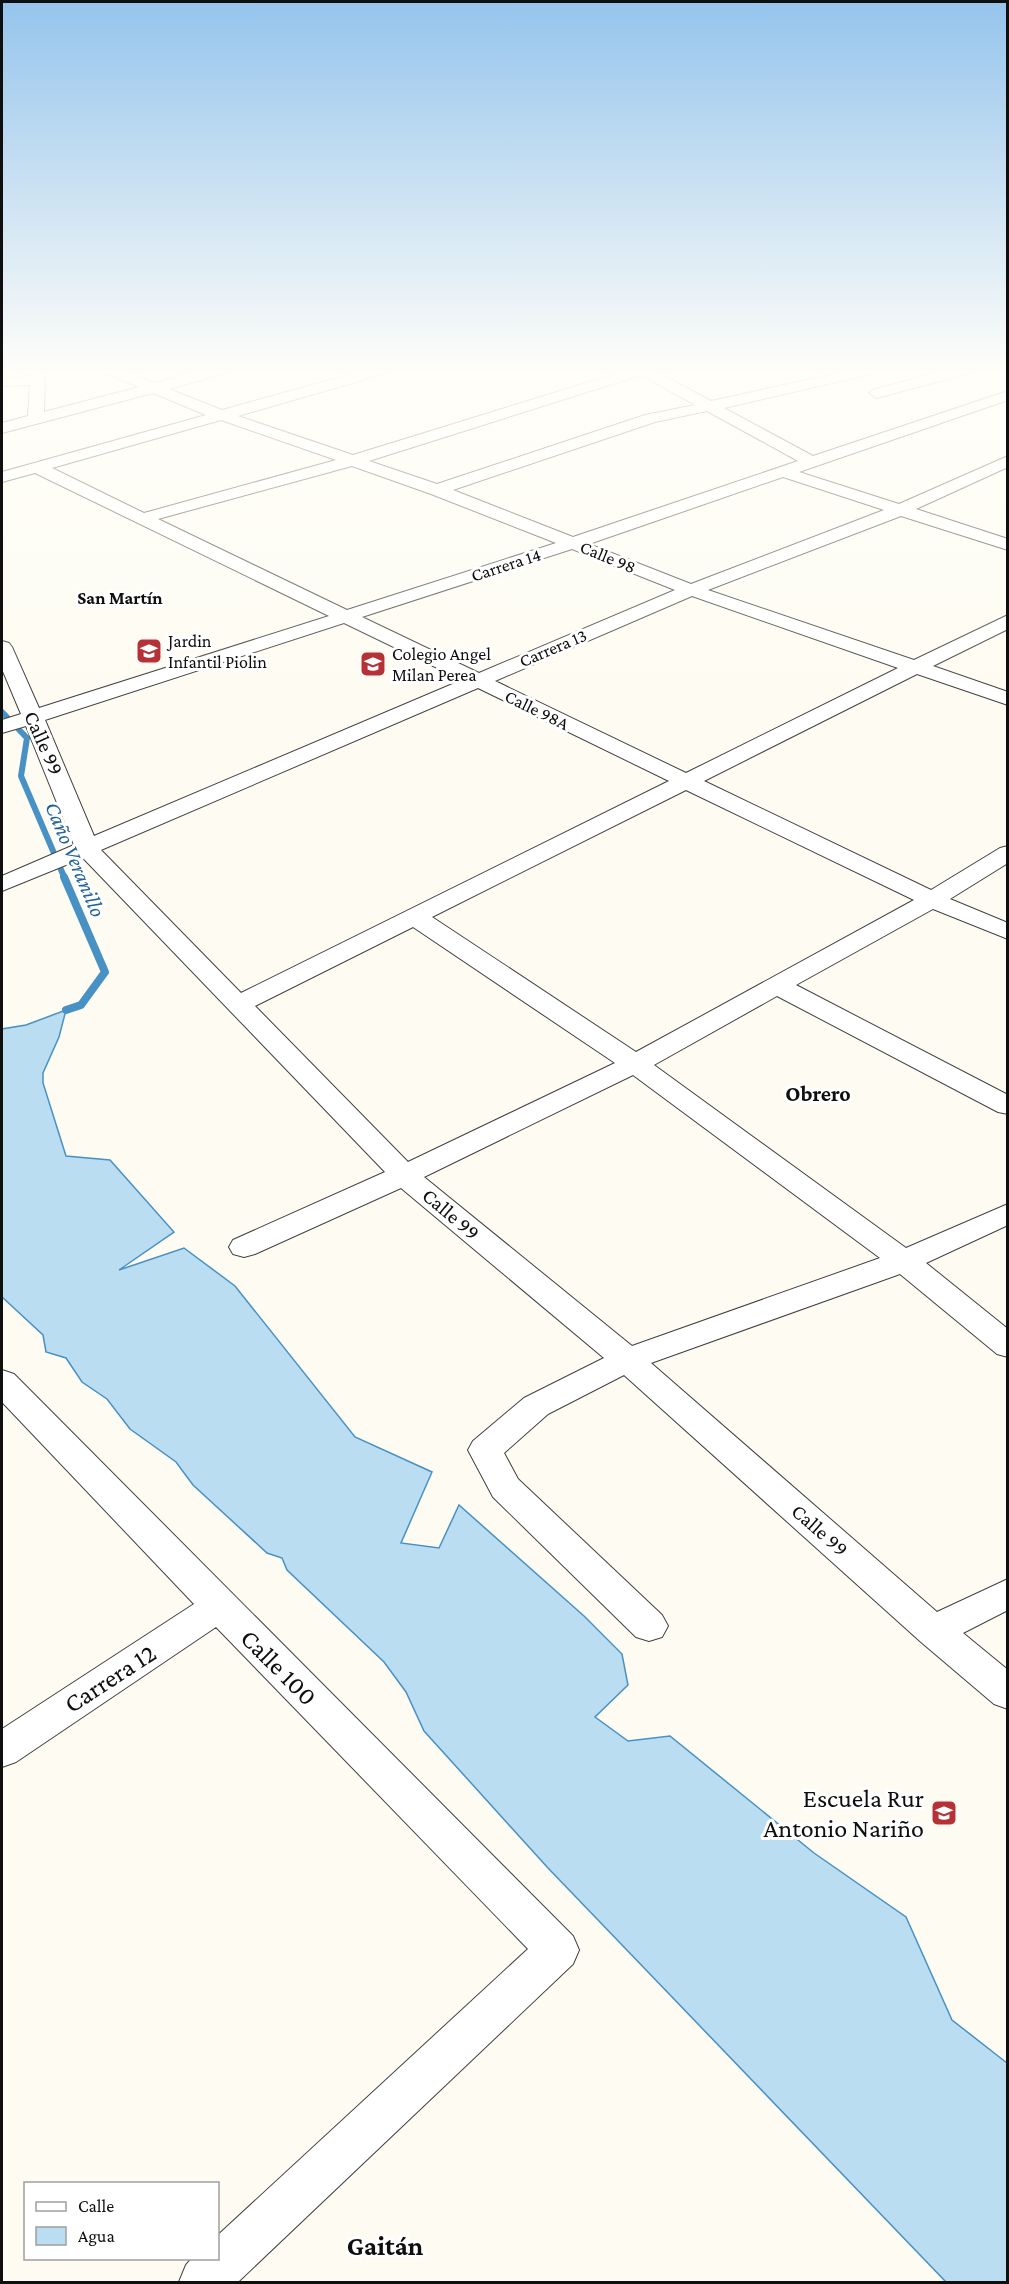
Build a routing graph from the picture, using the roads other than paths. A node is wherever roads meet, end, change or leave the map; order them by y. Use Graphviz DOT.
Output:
graph roads {
  1 [pos="55,477"];
  2 [pos="295,477"];
  3 [pos="398,477"];
  4 [pos="477,477"];
  5 [pos="769,477"];
  6 [pos="797,477"];
  7 [pos="974,477"];
  8 [pos="437,490"];
  9 [pos="900,510"];
  10 [pos="140,519"];
  11 [pos="574,543"];
  12 [pos="1008,545"];
  13 [pos="691,590"];
  14 [pos="346,615"];
  15 [pos="1008,621"];
  16 [pos="2,647"];
  17 [pos="915,667"];
  18 [pos="476,681"];
  19 [pos="1008,699"];
  20 [pos="28,720"];
  21 [pos="2,727"];
  22 [pos="686,781"];
  23 [pos="82,851"];
  24 [pos="1008,853"];
  25 [pos="2,884"];
  26 [pos="932,900"];
  27 [pos="414,916"];
  28 [pos="1008,932"];
  29 [pos="776,985"];
  30 [pos="239,1004"];
  31 [pos="635,1064"];
  32 [pos="1008,1106"];
  33 [pos="404,1175"];
  34 [pos="1008,1213"];
  35 [pos="244,1247"];
  36 [pos="904,1261"];
  37 [pos="1008,1346"];
  38 [pos="627,1360"];
  39 [pos="2,1382"];
  40 [pos="1008,1593"];
  41 [pos="219,1606"];
  42 [pos="649,1626"];
  43 [pos="934,1631"];
  44 [pos="1008,1693"];
  45 [pos="2,1750"];
  46 [pos="203,2283"];
  1 -- 10 [label="street, Calle 98A"];
  2 -- 10 [label="street"];
  3 -- 8 [label="street, Calle 98"];
  4 -- 8 [label="street"];
  5 -- 11 [label="street, Carrera 14"];
  6 -- 9 [label="street"];
  7 -- 9 [label="street, Carrera 13"];
  8 -- 11 [label="street, Calle 98"];
  9 -- 12 [label="street"];
  9 -- 13 [label="street, Carrera 13"];
  10 -- 14 [label="street, Calle 98A"];
  11 -- 13 [label="street, Calle 98"];
  11 -- 14 [label="street, Carrera 14"];
  13 -- 17 [label="street, Calle 98"];
  13 -- 18 [label="street, Carrera 13"];
  14 -- 18 [label="street, Calle 98A"];
  14 -- 20 [label="street, Carrera 14"];
  15 -- 17 [label="street"];
  16 -- 20 [label="street, Calle 99"];
  17 -- 19 [label="street, Calle 98"];
  17 -- 22 [label="street"];
  18 -- 22 [label="street, Calle 98A"];
  18 -- 23 [label="street, Carrera 13"];
  20 -- 21 [label="street, Carrera 14"];
  20 -- 23 [label="street, Calle 99"];
  22 -- 26 [label="street, Calle 98A"];
  22 -- 27 [label="street"];
  23 -- 25 [label="street, Carrera 13"];
  23 -- 30 [label="street, Calle 99"];
  24 -- 26 [label="street"];
  26 -- 28 [label="street, Calle 98A"];
  26 -- 29 [label="street"];
  27 -- 30 [label="street"];
  27 -- 31 [label="street"];
  29 -- 31 [label="street"];
  29 -- 32 [label="street"];
  30 -- 33 [label="street, Calle 99"];
  31 -- 33 [label="street"];
  31 -- 36 [label="street"];
  33 -- 35 [label="street"];
  33 -- 38 [label="street, Calle 99"];
  34 -- 36 [label="street"];
  36 -- 37 [label="street"];
  36 -- 38 [label="street"];
  38 -- 42 [label="street"];
  38 -- 43 [label="street, Calle 99"];
  39 -- 41 [label="street, Calle 100"];
  40 -- 43 [label="street"];
  41 -- 45 [label="street, Carrera 12"];
  41 -- 46 [label="street, Calle 100"];
  43 -- 44 [label="street, Calle 99"];
}
